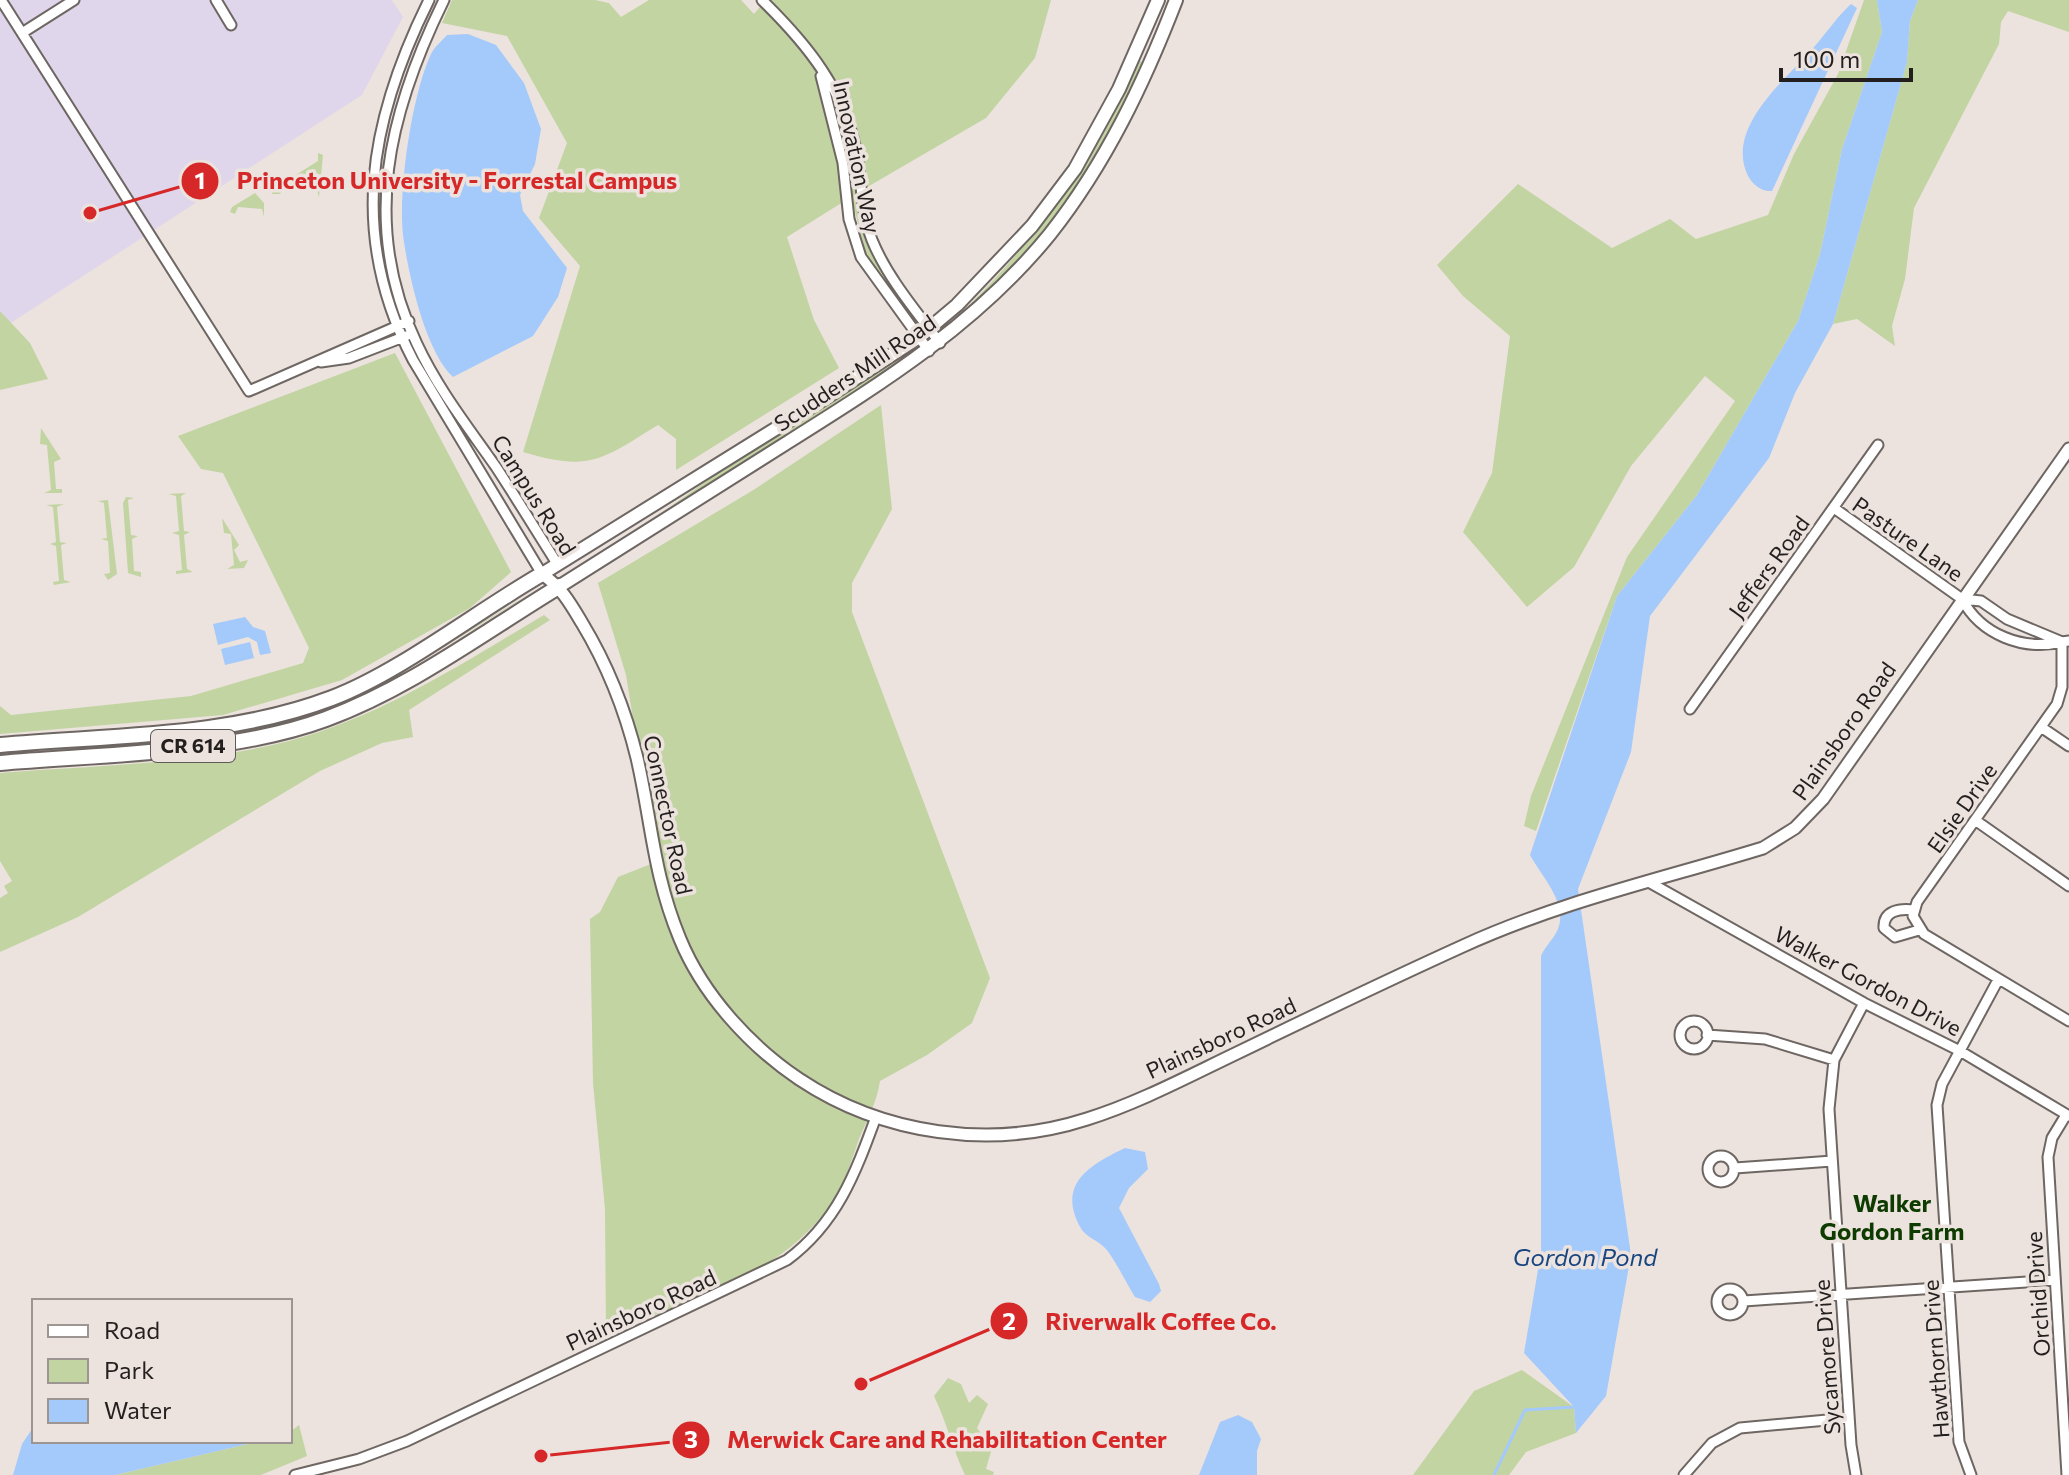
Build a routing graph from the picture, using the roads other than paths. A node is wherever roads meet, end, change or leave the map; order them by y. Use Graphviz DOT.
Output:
graph roads {
  1 [pos="1,0"];
  2 [pos="74,0"];
  3 [pos="216,0"];
  4 [pos="429,0"];
  5 [pos="444,0"];
  6 [pos="762,0"];
  7 [pos="1158,0"];
  8 [pos="1176,0"];
  9 [pos="231,25"];
  10 [pos="22,33"];
  11 [pos="817,61"];
  12 [pos="854,143"];
  13 [pos="839,147"];
  14 [pos="409,321"];
  15 [pos="397,326"];
  16 [pos="924,333"];
  17 [pos="413,334"];
  18 [pos="401,338"];
  19 [pos="934,347"];
  20 [pos="318,363"];
  21 [pos="1878,445"];
  22 [pos="2069,449"];
  23 [pos="1834,508"];
  24 [pos="558,565"];
  25 [pos="542,574"];
  26 [pos="560,586"];
  27 [pos="1962,599"];
  28 [pos="2065,642"];
  29 [pos="1690,709"];
  30 [pos="2041,727"];
  31 [pos="146,734"];
  32 [pos="0,745"];
  33 [pos="2069,746"];
  34 [pos="0,753"];
  35 [pos="0,763"];
  36 [pos="1975,820"];
  37 [pos="1647,881"];
  38 [pos="2069,886"];
  39 [pos="1914,910"];
  40 [pos="1919,930"];
  41 [pos="1998,980"];
  42 [pos="1864,1003"];
  43 [pos="2069,1021"];
  44 [pos="1707,1035"];
  45 [pos="1960,1051"];
  46 [pos="1834,1060"];
  47 [pos="2068,1116"];
  48 [pos="876,1117"];
  49 [pos="1832,1161"];
  50 [pos="1735,1168"];
  51 [pos="2055,1280"];
  52 [pos="1949,1288"];
  53 [pos="1841,1295"];
  54 [pos="1744,1301"];
  55 [pos="1849,1418"];
  56 [pos="295,1475"];
  57 [pos="1684,1475"];
  58 [pos="1856,1475"];
  59 [pos="1971,1475"];
  60 [pos="2067,1475"];
  1 -- 10 [label="street"];
  2 -- 10 [label="street"];
  3 -- 9 [label="street"];
  4 -- 15 [label="street, Campus Road"];
  5 -- 14 [label="street, Campus Road"];
  6 -- 11 [label="street, Innovation Way"];
  7 -- 16 [label="main road, Scudders Mill Road / CR 614"];
  8 -- 19 [label="main road, Scudders Mill Road / CR 614"];
  10 -- 20 [label="street"];
  11 -- 12 [label="street, Innovation Way"];
  11 -- 13 [label="street, Innovation Way"];
  12 -- 13 [label="street"];
  12 -- 16 [label="street, Innovation Way"];
  13 -- 16 [label="street, Innovation Way"];
  14 -- 15 [label="street"];
  14 -- 17 [label="street, Campus Road"];
  15 -- 18 [label="street, Campus Road"];
  15 -- 20 [label="street"];
  16 -- 19 [label="street"];
  16 -- 24 [label="main road, Scudders Mill Road / CR 614"];
  17 -- 18 [label="street"];
  17 -- 24 [label="street, Campus Road"];
  18 -- 20 [label="street"];
  18 -- 25 [label="street, Campus Road"];
  19 -- 26 [label="main road, Scudders Mill Road / CR 614"];
  21 -- 23 [label="street, Jeffers Road"];
  22 -- 27 [label="street, Plainsboro Road"];
  23 -- 27 [label="street, Pasture Lane"];
  23 -- 29 [label="street, Jeffers Road"];
  24 -- 25 [label="main road, Scudders Mill Road / CR 614"];
  24 -- 26 [label="street, Campus Road"];
  25 -- 26 [label="street, Campus Road"];
  25 -- 31 [label="highway, CR 614"];
  26 -- 35 [label="highway, CR 614"];
  26 -- 48 [label="street, Connector Road"];
  27 -- 28 [label="street"];
  27 -- 28 [label="street"];
  27 -- 37 [label="street, Plainsboro Road"];
  28 -- 30 [label="street, Elsie Drive"];
  30 -- 33 [label="street"];
  30 -- 36 [label="street, Elsie Drive"];
  31 -- 32 [label="highway"];
  31 -- 34 [label="highway"];
  36 -- 38 [label="street"];
  36 -- 39 [label="street, Elsie Drive"];
  37 -- 42 [label="street, Walker Gordon Drive"];
  37 -- 48 [label="street, Plainsboro Road"];
  39 -- 40 [label="street"];
  39 -- 40 [label="street, Elsie Drive"];
  40 -- 41 [label="street, Elsie Drive"];
  41 -- 43 [label="street, Elsie Drive"];
  41 -- 45 [label="street, Hawthorn Drive"];
  42 -- 45 [label="street, Walker Gordon Drive"];
  42 -- 46 [label="street, Sycamore Drive"];
  44 -- 46 [label="street"];
  45 -- 47 [label="street, Walker Gordon Drive"];
  45 -- 52 [label="street, Hawthorn Drive"];
  46 -- 49 [label="street, Sycamore Drive"];
  47 -- 51 [label="street, Orchid Drive"];
  48 -- 56 [label="street, Plainsboro Road"];
  49 -- 50 [label="street"];
  49 -- 53 [label="street, Sycamore Drive"];
  51 -- 52 [label="street"];
  51 -- 60 [label="street, Orchid Drive"];
  52 -- 53 [label="street"];
  52 -- 59 [label="street, Hawthorn Drive"];
  53 -- 54 [label="street"];
  53 -- 55 [label="street, Sycamore Drive"];
  55 -- 57 [label="street"];
  55 -- 58 [label="street, Sycamore Drive"];
}
